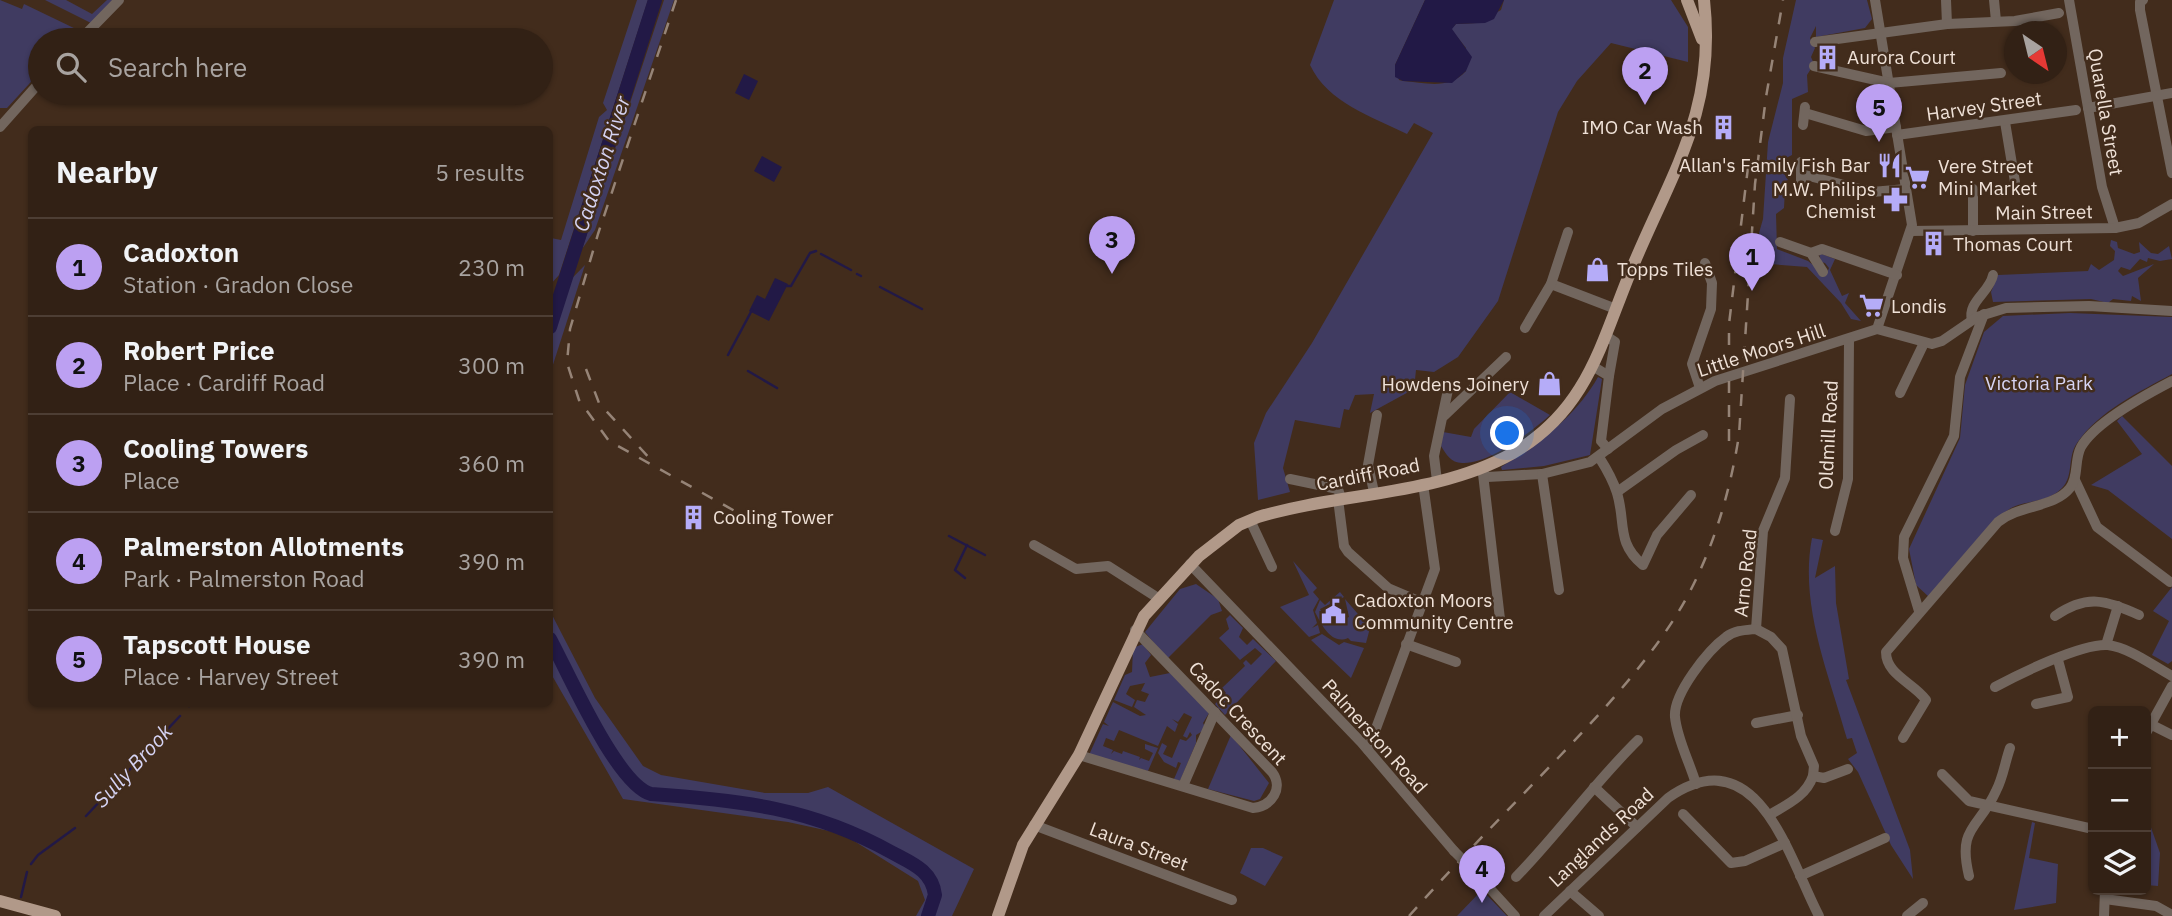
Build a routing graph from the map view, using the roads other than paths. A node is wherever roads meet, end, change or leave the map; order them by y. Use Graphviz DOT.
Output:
graph roads {
  1 [pos="119,0"];
  2 [pos="1687,0"];
  3 [pos="1704,0"];
  4 [pos="1875,0"];
  5 [pos="1946,0"];
  6 [pos="1994,0"];
  7 [pos="2069,0"];
  8 [pos="2143,0"];
  9 [pos="2059,13"];
  10 [pos="1996,21"];
  11 [pos="1948,24"];
  12 [pos="92,28"];
  13 [pos="1881,32"];
  14 [pos="1815,42"];
  15 [pos="1705,53"];
  16 [pos="1814,66"];
  17 [pos="2001,73"];
  18 [pos="1889,83"];
  19 [pos="2172,93"];
  20 [pos="2158,95"];
  21 [pos="28,96"];
  22 [pos="2088,108"];
  23 [pos="2076,110"];
  24 [pos="2005,122"];
  25 [pos="1803,125"];
  26 [pos="0,127"];
  27 [pos="1897,131"];
  28 [pos="1801,162"];
  29 [pos="2172,173"];
  30 [pos="2015,182"];
  31 [pos="1906,189"];
  32 [pos="1973,189"];
  33 [pos="2172,204"];
  34 [pos="2115,228"];
  35 [pos="1911,231"];
  36 [pos="1973,231"];
  37 [pos="1567,232"];
  38 [pos="1780,242"];
  39 [pos="1811,253"];
  40 [pos="1705,263"];
  41 [pos="1823,272"];
  42 [pos="1897,275"];
  43 [pos="1993,275"];
  44 [pos="1550,284"];
  45 [pos="1616,309"];
  46 [pos="2172,311"];
  47 [pos="1984,314"];
  48 [pos="1972,320"];
  49 [pos="1525,328"];
  50 [pos="1877,329"];
  51 [pos="1606,336"];
  52 [pos="1849,340"];
  53 [pos="1924,343"];
  54 [pos="1506,357"];
  55 [pos="1594,367"];
  56 [pos="1609,376"];
  57 [pos="2172,381"];
  58 [pos="1450,385"];
  59 [pos="1700,388"];
  60 [pos="1900,393"];
  61 [pos="1790,399"];
  62 [pos="1377,415"];
  63 [pos="1443,417"];
  64 [pos="1703,435"];
  65 [pos="1604,453"];
  66 [pos="1481,471"];
  67 [pos="1542,474"];
  68 [pos="1290,479"];
  69 [pos="2075,480"];
  70 [pos="1437,481"];
  71 [pos="1423,484"];
  72 [pos="1374,492"];
  73 [pos="1617,492"];
  74 [pos="1691,495"];
  75 [pos="1339,498"];
  76 [pos="1250,520"];
  77 [pos="1835,531"];
  78 [pos="1034,545"];
  79 [pos="1190,564"];
  80 [pos="1272,567"];
  81 [pos="1206,581"];
  82 [pos="2170,582"];
  83 [pos="1169,585"];
  84 [pos="1559,590"];
  85 [pos="1158,598"];
  86 [pos="1421,602"];
  87 [pos="2118,606"];
  88 [pos="1919,611"];
  89 [pos="2139,615"];
  90 [pos="2055,616"];
  91 [pos="1500,619"];
  92 [pos="1756,629"];
  93 [pos="1135,630"];
  94 [pos="1406,644"];
  95 [pos="2106,645"];
  96 [pos="2058,660"];
  97 [pos="1456,662"];
  98 [pos="2172,676"];
  99 [pos="2172,686"];
  100 [pos="1995,687"];
  101 [pos="2036,704"];
  102 [pos="1215,712"];
  103 [pos="1798,715"];
  104 [pos="1756,723"];
  105 [pos="2151,724"];
  106 [pos="2151,730"];
  107 [pos="2172,736"];
  108 [pos="1903,738"];
  109 [pos="1638,740"];
  110 [pos="2010,748"];
  111 [pos="1368,750"];
  112 [pos="1079,755"];
  113 [pos="1848,769"];
  114 [pos="1942,774"];
  115 [pos="1813,776"];
  116 [pos="1696,784"];
  117 [pos="1183,786"];
  118 [pos="1594,788"];
  119 [pos="1988,806"];
  120 [pos="1683,814"];
  121 [pos="1771,814"];
  122 [pos="1034,825"];
  123 [pos="1637,827"];
  124 [pos="2088,828"];
  125 [pos="1885,838"];
  126 [pos="1785,843"];
  127 [pos="1800,876"];
  128 [pos="1969,876"];
  129 [pos="1516,877"];
  130 [pos="1570,891"];
  131 [pos="2105,895"];
  132 [pos="1232,900"];
  133 [pos="0,901"];
  134 [pos="1923,903"];
  135 [pos="1818,913"];
  136 [pos="2172,915"];
  137 [pos="55,916"];
  138 [pos="998,916"];
  139 [pos="1515,916"];
  140 [pos="1544,916"];
  141 [pos="1599,916"];
  142 [pos="1803,916"];
  143 [pos="1907,916"];
  144 [pos="2104,916"];
  1 -- 12 [label="street"];
  2 -- 15 [label="main road, Cardiff Road"];
  3 -- 15 [label="main road, Cardiff Road"];
  4 -- 13 [label="street"];
  5 -- 11 [label="street"];
  6 -- 10 [label="street"];
  7 -- 22 [label="street, Quarella Street"];
  8 -- 20 [label="street"];
  9 -- 10 [label="street"];
  10 -- 11 [label="street"];
  11 -- 13 [label="street"];
  13 -- 14 [label="street"];
  13 -- 18 [label="street"];
  15 -- 45 [label="main road, Cardiff Road"];
  16 -- 18 [label="street"];
  17 -- 18 [label="street"];
  18 -- 27 [label="street"];
  19 -- 20 [label="street"];
  20 -- 22 [label="street"];
  20 -- 29 [label="street"];
  21 -- 26 [label="street"];
  22 -- 34 [label="street, Quarella Street"];
  23 -- 24 [label="street, Harvey Street"];
  24 -- 27 [label="street, Harvey Street"];
  24 -- 30 [label="street"];
  25 -- 27 [label="street, Harvey Street"];
  27 -- 31 [label="street"];
  28 -- 31 [label="street"];
  31 -- 35 [label="street"];
  32 -- 36 [label="street"];
  33 -- 34 [label="street, Main Street"];
  34 -- 36 [label="street, Main Street"];
  35 -- 36 [label="street, Main Street"];
  35 -- 42 [label="street"];
  37 -- 44 [label="street"];
  38 -- 39 [label="street"];
  39 -- 41 [label="street"];
  39 -- 42 [label="street"];
  40 -- 59 [label="street"];
  42 -- 50 [label="street"];
  43 -- 48 [label="street"];
  44 -- 45 [label="street"];
  44 -- 49 [label="street"];
  45 -- 51 [label="main road, Cardiff Road"];
  46 -- 47 [label="street"];
  47 -- 48 [label="street"];
  47 -- 88 [label="street"];
  48 -- 53 [label="street"];
  50 -- 52 [label="street, Little Moors Hill"];
  50 -- 53 [label="street"];
  51 -- 55 [label="main road, Cardiff Road"];
  51 -- 56 [label="street"];
  52 -- 59 [label="street, Little Moors Hill"];
  52 -- 77 [label="street, Oldmill Road"];
  53 -- 60 [label="street"];
  54 -- 63 [label="street"];
  55 -- 56 [label="street"];
  55 -- 66 [label="main road, Cardiff Road"];
  56 -- 65 [label="street"];
  57 -- 69 [label="street"];
  58 -- 63 [label="street"];
  59 -- 65 [label="street, Little Moors Hill"];
  61 -- 92 [label="street, Arno Road"];
  62 -- 72 [label="street"];
  63 -- 70 [label="street"];
  64 -- 73 [label="street"];
  65 -- 67 [label="street, Little Moors Hill"];
  65 -- 73 [label="street"];
  66 -- 67 [label="street, Little Moors Hill"];
  66 -- 70 [label="main road, Cardiff Road"];
  66 -- 91 [label="street"];
  67 -- 84 [label="street"];
  68 -- 75 [label="street"];
  69 -- 82 [label="street"];
  69 -- 88 [label="street"];
  70 -- 71 [label="main road, Cardiff Road"];
  71 -- 72 [label="main road, Cardiff Road"];
  71 -- 86 [label="street"];
  72 -- 75 [label="main road, Cardiff Road"];
  73 -- 74 [label="street"];
  75 -- 76 [label="main road, Cardiff Road"];
  75 -- 86 [label="street"];
  76 -- 79 [label="main road, Cardiff Road"];
  76 -- 80 [label="street"];
  78 -- 85 [label="street"];
  79 -- 81 [label="street, Palmerston Road"];
  79 -- 83 [label="main road, Cardiff Road"];
  81 -- 83 [label="street"];
  81 -- 111 [label="street, Palmerston Road"];
  83 -- 85 [label="main road, Cardiff Road"];
  85 -- 93 [label="main road, Cardiff Road"];
  86 -- 94 [label="street"];
  87 -- 89 [label="street"];
  87 -- 90 [label="street"];
  87 -- 95 [label="street"];
  88 -- 108 [label="street"];
  92 -- 103 [label="street"];
  92 -- 116 [label="street"];
  93 -- 102 [label="street, Cadoc Crescent"];
  93 -- 112 [label="main road, Cardiff Road"];
  94 -- 97 [label="street"];
  94 -- 111 [label="street"];
  95 -- 96 [label="street"];
  95 -- 98 [label="street"];
  96 -- 100 [label="street"];
  96 -- 101 [label="street"];
  99 -- 105 [label="street"];
  102 -- 117 [label="street"];
  102 -- 117 [label="street, Cadoc Crescent"];
  103 -- 104 [label="street"];
  103 -- 115 [label="street"];
  106 -- 107 [label="street"];
  109 -- 118 [label="street"];
  110 -- 119 [label="street"];
  111 -- 139 [label="street, Palmerston Road, bridge"];
  112 -- 117 [label="street, Cadoc Crescent"];
  112 -- 122 [label="main road, Cardiff Road"];
  113 -- 115 [label="street"];
  114 -- 119 [label="street"];
  115 -- 121 [label="street"];
  116 -- 121 [label="street"];
  116 -- 123 [label="street, Langlands Road"];
  118 -- 123 [label="street"];
  118 -- 129 [label="street"];
  119 -- 124 [label="street"];
  119 -- 128 [label="street"];
  120 -- 126 [label="street"];
  121 -- 126 [label="street"];
  122 -- 132 [label="street, Laura Street"];
  122 -- 138 [label="main road, Cardiff Road"];
  123 -- 130 [label="street, Langlands Road"];
  125 -- 127 [label="street"];
  126 -- 127 [label="street"];
  127 -- 135 [label="street"];
  130 -- 140 [label="street, Langlands Road"];
  130 -- 141 [label="street"];
  131 -- 136 [label="street"];
  131 -- 144 [label="street"];
  133 -- 137 [label="main road"];
  134 -- 143 [label="street"];
  135 -- 142 [label="street"];
}
